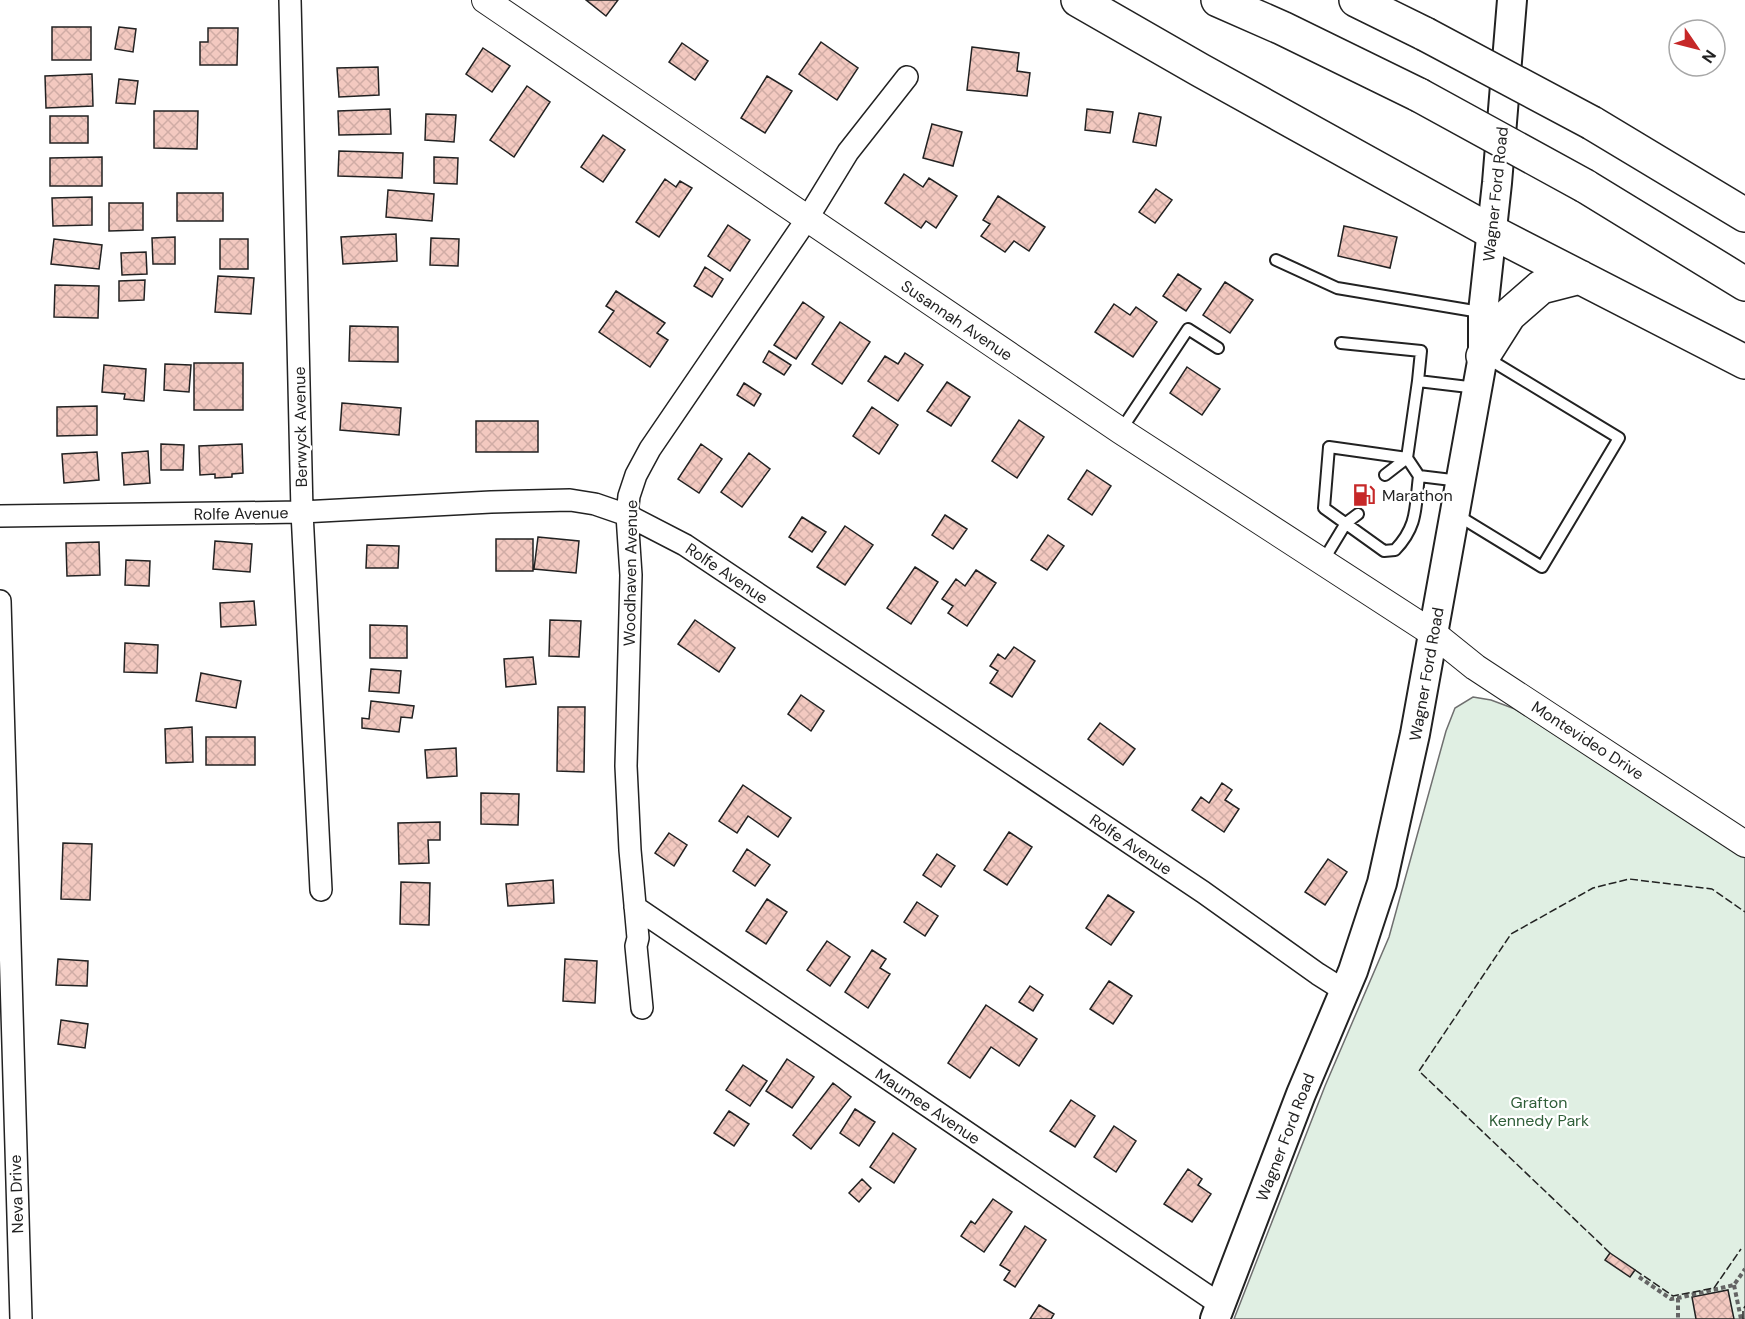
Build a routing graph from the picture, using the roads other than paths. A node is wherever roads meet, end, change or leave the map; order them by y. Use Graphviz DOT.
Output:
graph roads {
  1 [pos="290,0"];
  2 [pos="485,0"];
  3 [pos="1078,0"];
  4 [pos="1218,0"];
  5 [pos="1356,0"];
  6 [pos="1512,0"];
  7 [pos="907,77"];
  8 [pos="1745,215"];
  9 [pos="807,219"];
  10 [pos="1492,232"];
  11 [pos="1276,260"];
  12 [pos="1580,277"];
  13 [pos="1745,284"];
  14 [pos="1483,312"];
  15 [pos="1341,343"];
  16 [pos="1218,348"];
  17 [pos="1483,356"];
  18 [pos="1745,362"];
  19 [pos="1418,381"];
  20 [pos="1477,388"];
  21 [pos="1121,431"];
  22 [pos="1407,458"];
  23 [pos="1385,476"];
  24 [pos="1419,476"];
  25 [pos="1460,481"];
  26 [pos="302,512"];
  27 [pos="1358,514"];
  28 [pos="1454,514"];
  29 [pos="627,515"];
  30 [pos="0,516"];
  31 [pos="1346,524"];
  32 [pos="1322,562"];
  33 [pos="0,601"];
  34 [pos="1434,634"];
  35 [pos="1745,844"];
  36 [pos="321,890"];
  37 [pos="635,907"];
  38 [pos="1345,991"];
  39 [pos="642,1008"];
  40 [pos="8,1212"];
  41 [pos="1218,1312"];
  42 [pos="21,1319"];
  1 -- 26 [label="street, Berwyck Avenue"];
  2 -- 9 [label="street, Susannah Avenue"];
  3 -- 10 [label="highway"];
  4 -- 13 [label="highway, bridge"];
  5 -- 8 [label="highway, bridge"];
  6 -- 10 [label="main road, Wagner Ford Road"];
  7 -- 9 [label="street, Woodhaven Avenue"];
  9 -- 21 [label="street, Susannah Avenue"];
  9 -- 29 [label="street, Woodhaven Avenue"];
  10 -- 12 [label="highway"];
  10 -- 14 [label="main road, Wagner Ford Road"];
  11 -- 14 [label="lane"];
  12 -- 17 [label="highway"];
  12 -- 18 [label="highway"];
  14 -- 17 [label="main road, Wagner Ford Road"];
  15 -- 19 [label="lane"];
  16 -- 21 [label="lane"];
  17 -- 20 [label="main road, Wagner Ford Road"];
  17 -- 28 [label="lane"];
  19 -- 20 [label="lane"];
  19 -- 22 [label="lane"];
  20 -- 25 [label="main road, Wagner Ford Road"];
  21 -- 32 [label="street, Susannah Avenue"];
  22 -- 23 [label="lane"];
  22 -- 24 [label="lane"];
  22 -- 31 [label="lane"];
  24 -- 25 [label="lane"];
  24 -- 31 [label="lane"];
  25 -- 28 [label="main road, Wagner Ford Road"];
  26 -- 29 [label="street, Rolfe Avenue"];
  26 -- 30 [label="street, Rolfe Avenue"];
  26 -- 36 [label="street, Berwyck Avenue"];
  27 -- 31 [label="lane"];
  28 -- 34 [label="main road, Wagner Ford Road"];
  29 -- 37 [label="street, Woodhaven Avenue"];
  29 -- 38 [label="street, Rolfe Avenue"];
  31 -- 32 [label="lane"];
  32 -- 34 [label="street, Susannah Avenue"];
  33 -- 40 [label="street, Neva Drive"];
  34 -- 35 [label="street, Montevideo Drive"];
  34 -- 38 [label="main road, Wagner Ford Road"];
  37 -- 39 [label="street, Woodhaven Avenue"];
  37 -- 41 [label="street, Maumee Avenue"];
  38 -- 41 [label="main road, Wagner Ford Road"];
  40 -- 42 [label="street, Neva Drive"];
}
